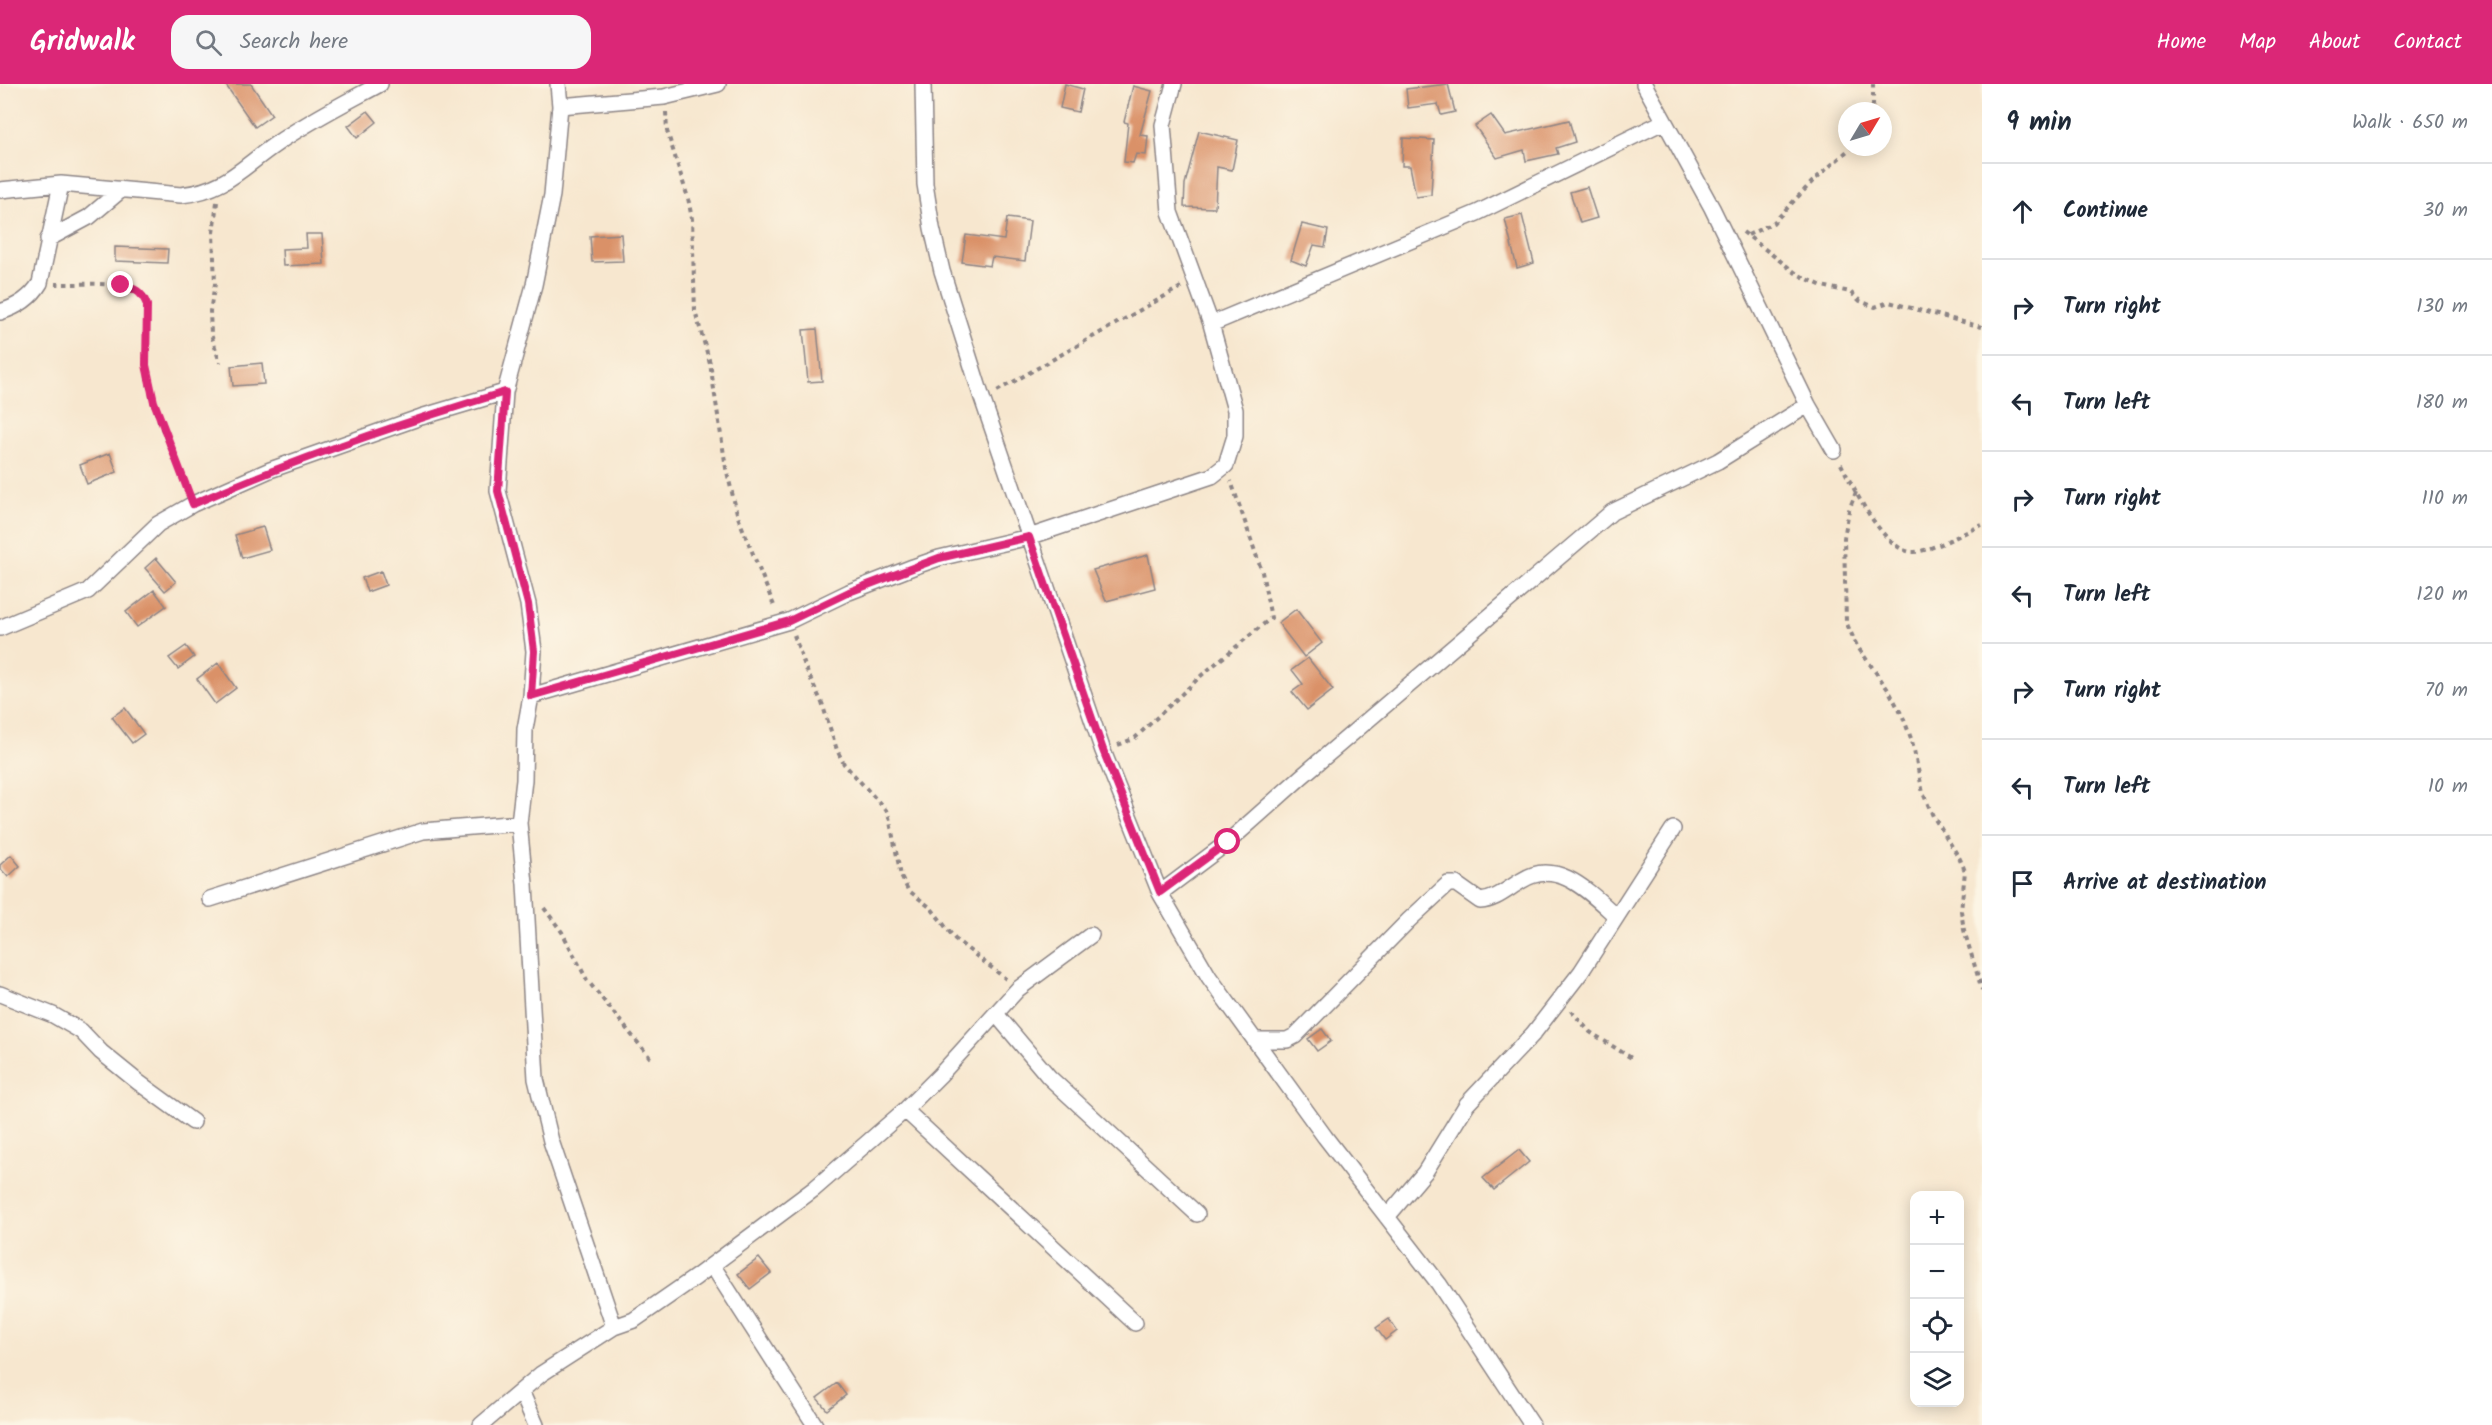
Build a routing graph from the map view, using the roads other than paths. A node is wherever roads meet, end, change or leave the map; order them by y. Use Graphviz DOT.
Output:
graph roads {
  1 [pos="380,84"];
  2 [pos="544,84"];
  3 [pos="718,84"];
  4 [pos="923,84"];
  5 [pos="1174,84"];
  6 [pos="1644,84"];
  7 [pos="559,96"];
  8 [pos="1663,122"];
  9 [pos="62,184"];
  10 [pos="0,190"];
  11 [pos="121,190"];
  12 [pos="48,239"];
  13 [pos="0,312"];
  14 [pos="1211,324"];
  15 [pos="505,392"];
  16 [pos="1808,405"];
  17 [pos="1834,450"];
  18 [pos="1029,537"];
  19 [pos="0,628"];
  20 [pos="531,696"];
  21 [pos="519,823"];
  22 [pos="1673,830"];
  23 [pos="1160,892"];
  24 [pos="210,899"];
  25 [pos="1616,916"];
  26 [pos="1091,935"];
  27 [pos="0,994"];
  28 [pos="996,1014"];
  29 [pos="1256,1040"];
  30 [pos="905,1110"];
  31 [pos="193,1122"];
  32 [pos="1197,1214"];
  33 [pos="1387,1217"];
  34 [pos="712,1265"];
  35 [pos="1136,1323"];
  36 [pos="614,1327"];
  37 [pos="521,1391"];
  38 [pos="481,1425"];
  39 [pos="536,1425"];
  40 [pos="815,1425"];
  41 [pos="1532,1425"];
  1 -- 11 [label="street"];
  2 -- 7 [label="street"];
  3 -- 7 [label="street"];
  4 -- 18 [label="street"];
  5 -- 14 [label="street"];
  6 -- 8 [label="street"];
  7 -- 15 [label="street"];
  8 -- 14 [label="street"];
  8 -- 16 [label="street"];
  9 -- 10 [label="street"];
  9 -- 11 [label="street"];
  9 -- 12 [label="street"];
  11 -- 12 [label="street"];
  12 -- 13 [label="street"];
  14 -- 18 [label="street"];
  15 -- 19 [label="street"];
  15 -- 20 [label="street"];
  16 -- 17 [label="street"];
  16 -- 23 [label="street"];
  18 -- 20 [label="street"];
  18 -- 23 [label="street"];
  20 -- 21 [label="street"];
  21 -- 24 [label="street"];
  21 -- 36 [label="street"];
  22 -- 25 [label="street"];
  23 -- 29 [label="street"];
  25 -- 29 [label="street"];
  25 -- 33 [label="street"];
  26 -- 28 [label="street"];
  27 -- 31 [label="street"];
  28 -- 30 [label="street"];
  28 -- 32 [label="street"];
  29 -- 33 [label="street"];
  30 -- 34 [label="street"];
  30 -- 35 [label="street"];
  33 -- 41 [label="street"];
  34 -- 36 [label="street"];
  34 -- 40 [label="street"];
  36 -- 37 [label="street"];
  37 -- 38 [label="street"];
  37 -- 39 [label="street"];
}
